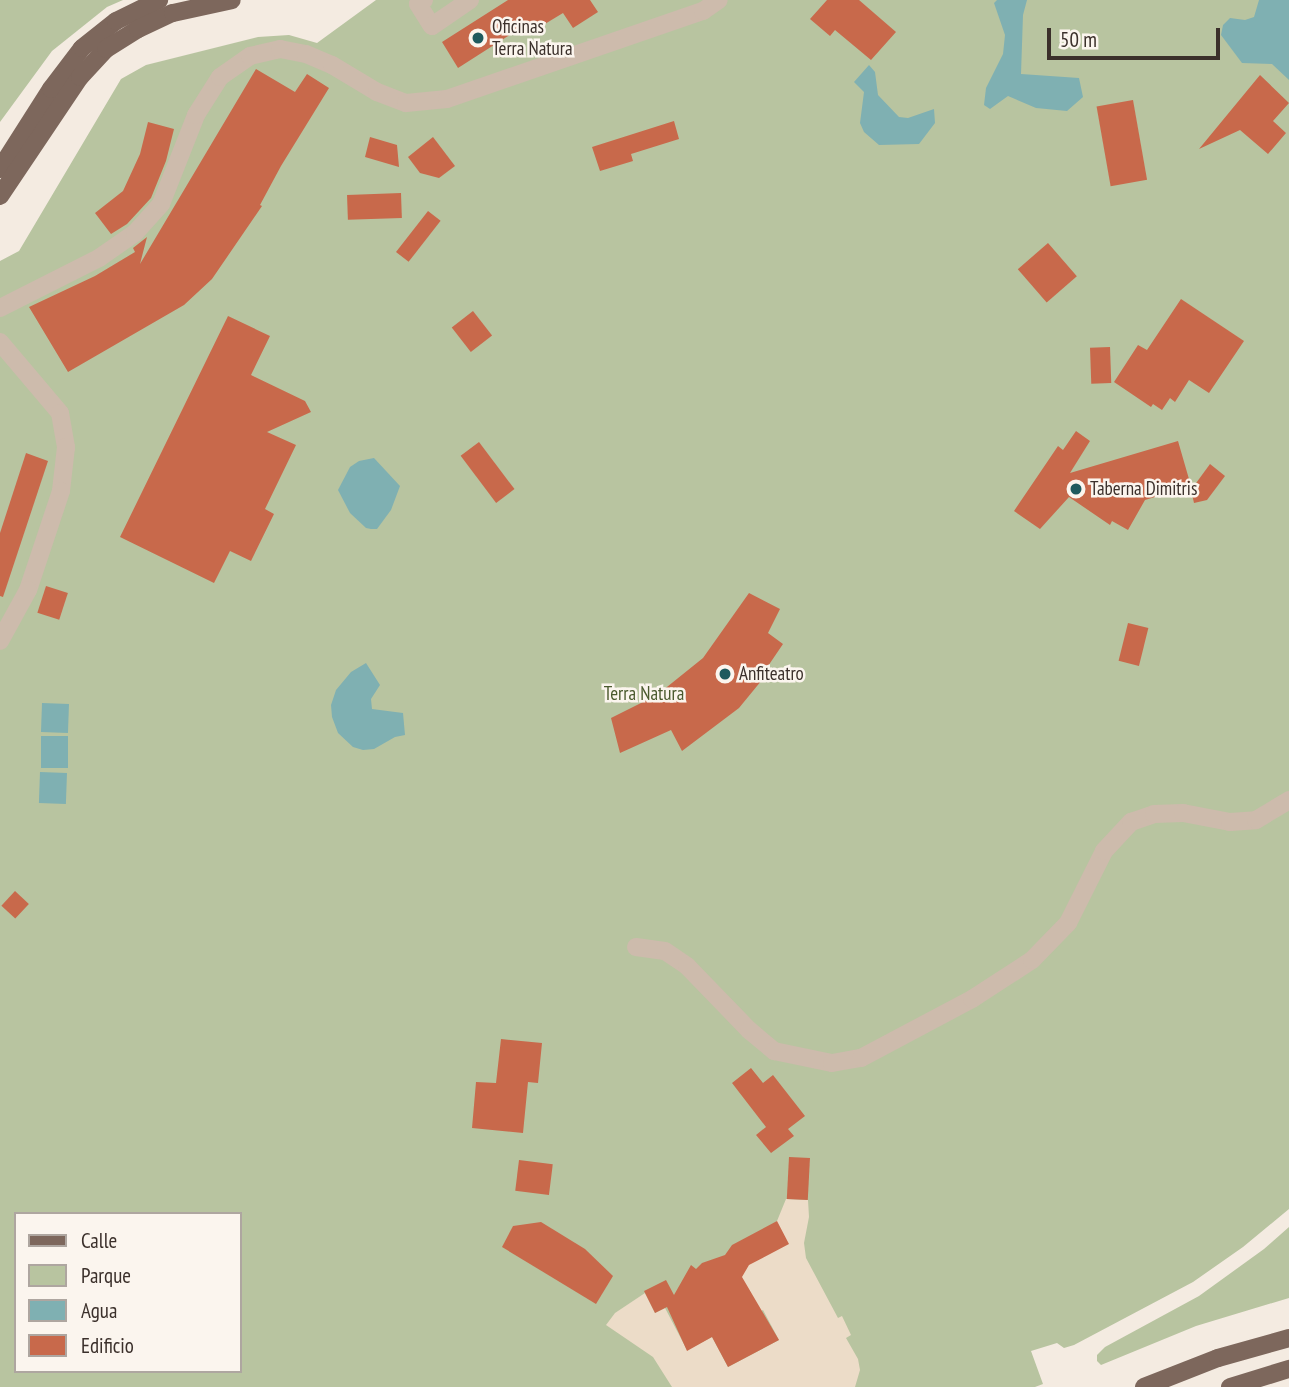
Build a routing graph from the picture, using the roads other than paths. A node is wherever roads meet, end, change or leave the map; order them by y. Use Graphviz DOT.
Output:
graph roads {
  1 [pos="159,0"];
  2 [pos="232,0"];
  3 [pos="424,0"];
  4 [pos="470,0"];
  5 [pos="719,0"];
  6 [pos="0,169"];
  7 [pos="0,196"];
  8 [pos="0,308"];
  9 [pos="0,342"];
  10 [pos="0,640"];
  11 [pos="1289,800"];
  12 [pos="636,947"];
  13 [pos="1289,1338"];
  14 [pos="1289,1369"];
  15 [pos="1144,1387"];
  16 [pos="1230,1387"];
  1 -- 6 [label="main road"];
  2 -- 7 [label="main road"];
  3 -- 4 [label="lane"];
  5 -- 8 [label="lane"];
  9 -- 10 [label="lane"];
  11 -- 12 [label="lane"];
  13 -- 15 [label="main road"];
  14 -- 16 [label="main road"];
}
